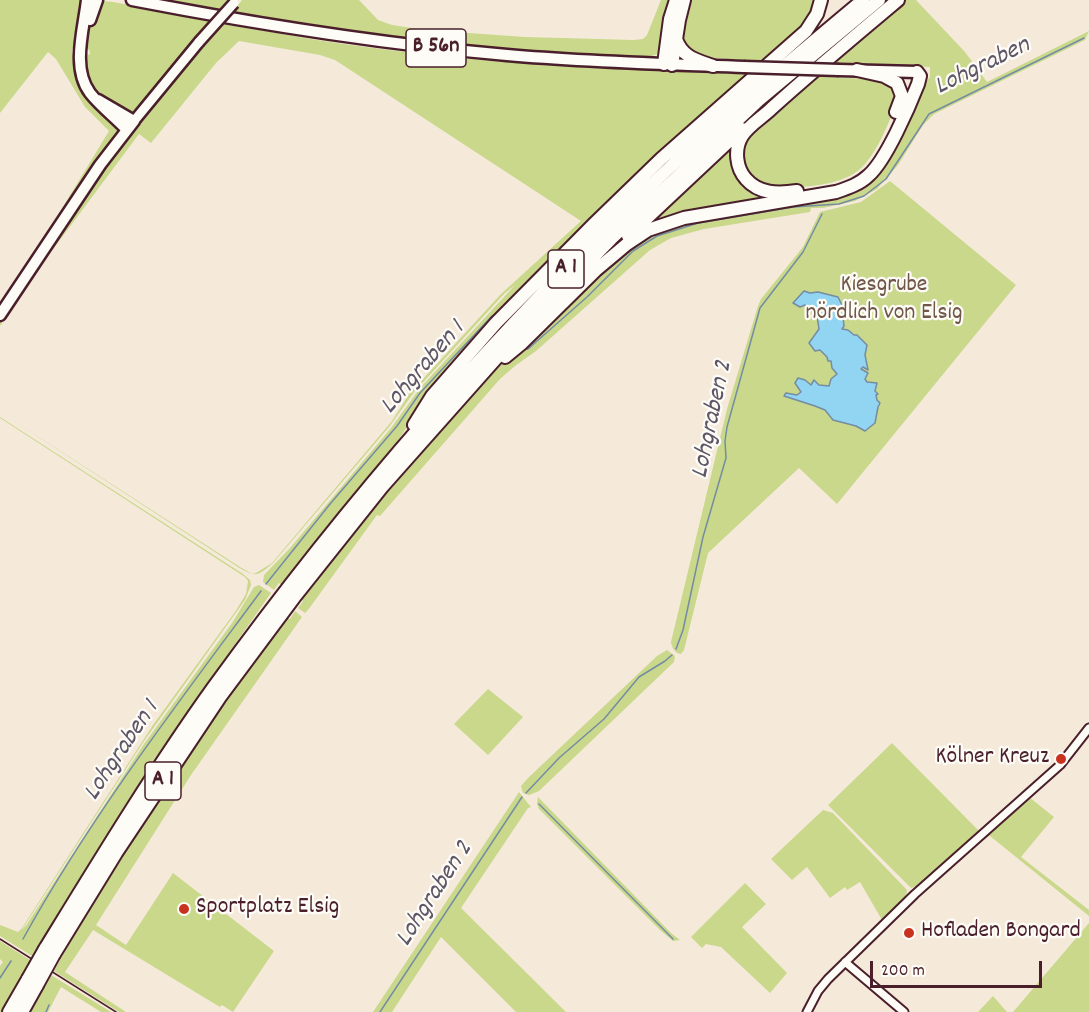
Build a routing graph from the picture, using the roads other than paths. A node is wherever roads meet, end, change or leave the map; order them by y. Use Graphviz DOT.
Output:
graph roads {
  1 [pos="87,0"];
  2 [pos="97,0"];
  3 [pos="132,0"];
  4 [pos="676,0"];
  5 [pos="684,0"];
  6 [pos="821,0"];
  7 [pos="863,0"];
  8 [pos="879,0"];
  9 [pos="897,0"];
  10 [pos="236,1"];
  11 [pos="676,39"];
  12 [pos="83,40"];
  13 [pos="668,64"];
  14 [pos="713,66"];
  15 [pos="857,70"];
  16 [pos="917,72"];
  17 [pos="785,95"];
  18 [pos="98,100"];
  19 [pos="134,121"];
  20 [pos="127,130"];
  21 [pos="596,270"];
  22 [pos="0,315"];
  23 [pos="478,379"];
  24 [pos="392,458"];
  25 [pos="292,592"];
  26 [pos="1089,728"];
  27 [pos="845,962"];
  28 [pos="32,982"];
  29 [pos="9,1012"];
  30 [pos="22,1012"];
  31 [pos="807,1012"];
  32 [pos="904,1012"];
  1 -- 12 [label="main road"];
  2 -- 12 [label="main road"];
  3 -- 13 [label="main road, B 56n"];
  4 -- 13 [label="highway"];
  5 -- 11 [label="highway"];
  6 -- 24 [label="highway"];
  7 -- 24 [label="highway, A 1"];
  8 -- 23 [label="highway, A 1"];
  9 -- 17 [label="highway"];
  10 -- 19 [label="street, bridge"];
  11 -- 13 [label="highway"];
  11 -- 14 [label="highway"];
  12 -- 18 [label="main road"];
  13 -- 14 [label="main road, B 56n"];
  14 -- 15 [label="main road, B 56n, bridge"];
  15 -- 16 [label="main road, B 56n"];
  15 -- 17 [label="highway"];
  16 -- 21 [label="highway"];
  17 -- 21 [label="highway"];
  18 -- 19 [label="main road"];
  18 -- 20 [label="main road"];
  19 -- 20 [label="main road"];
  20 -- 22 [label="main road"];
  21 -- 23 [label="highway"];
  23 -- 25 [label="highway, A 1"];
  24 -- 25 [label="highway, A 1"];
  25 -- 28 [label="highway, A 1, bridge"];
  26 -- 27 [label="street"];
  27 -- 31 [label="street"];
  27 -- 32 [label="street"];
  28 -- 29 [label="highway, A 1"];
  28 -- 30 [label="highway, A 1"];
}
